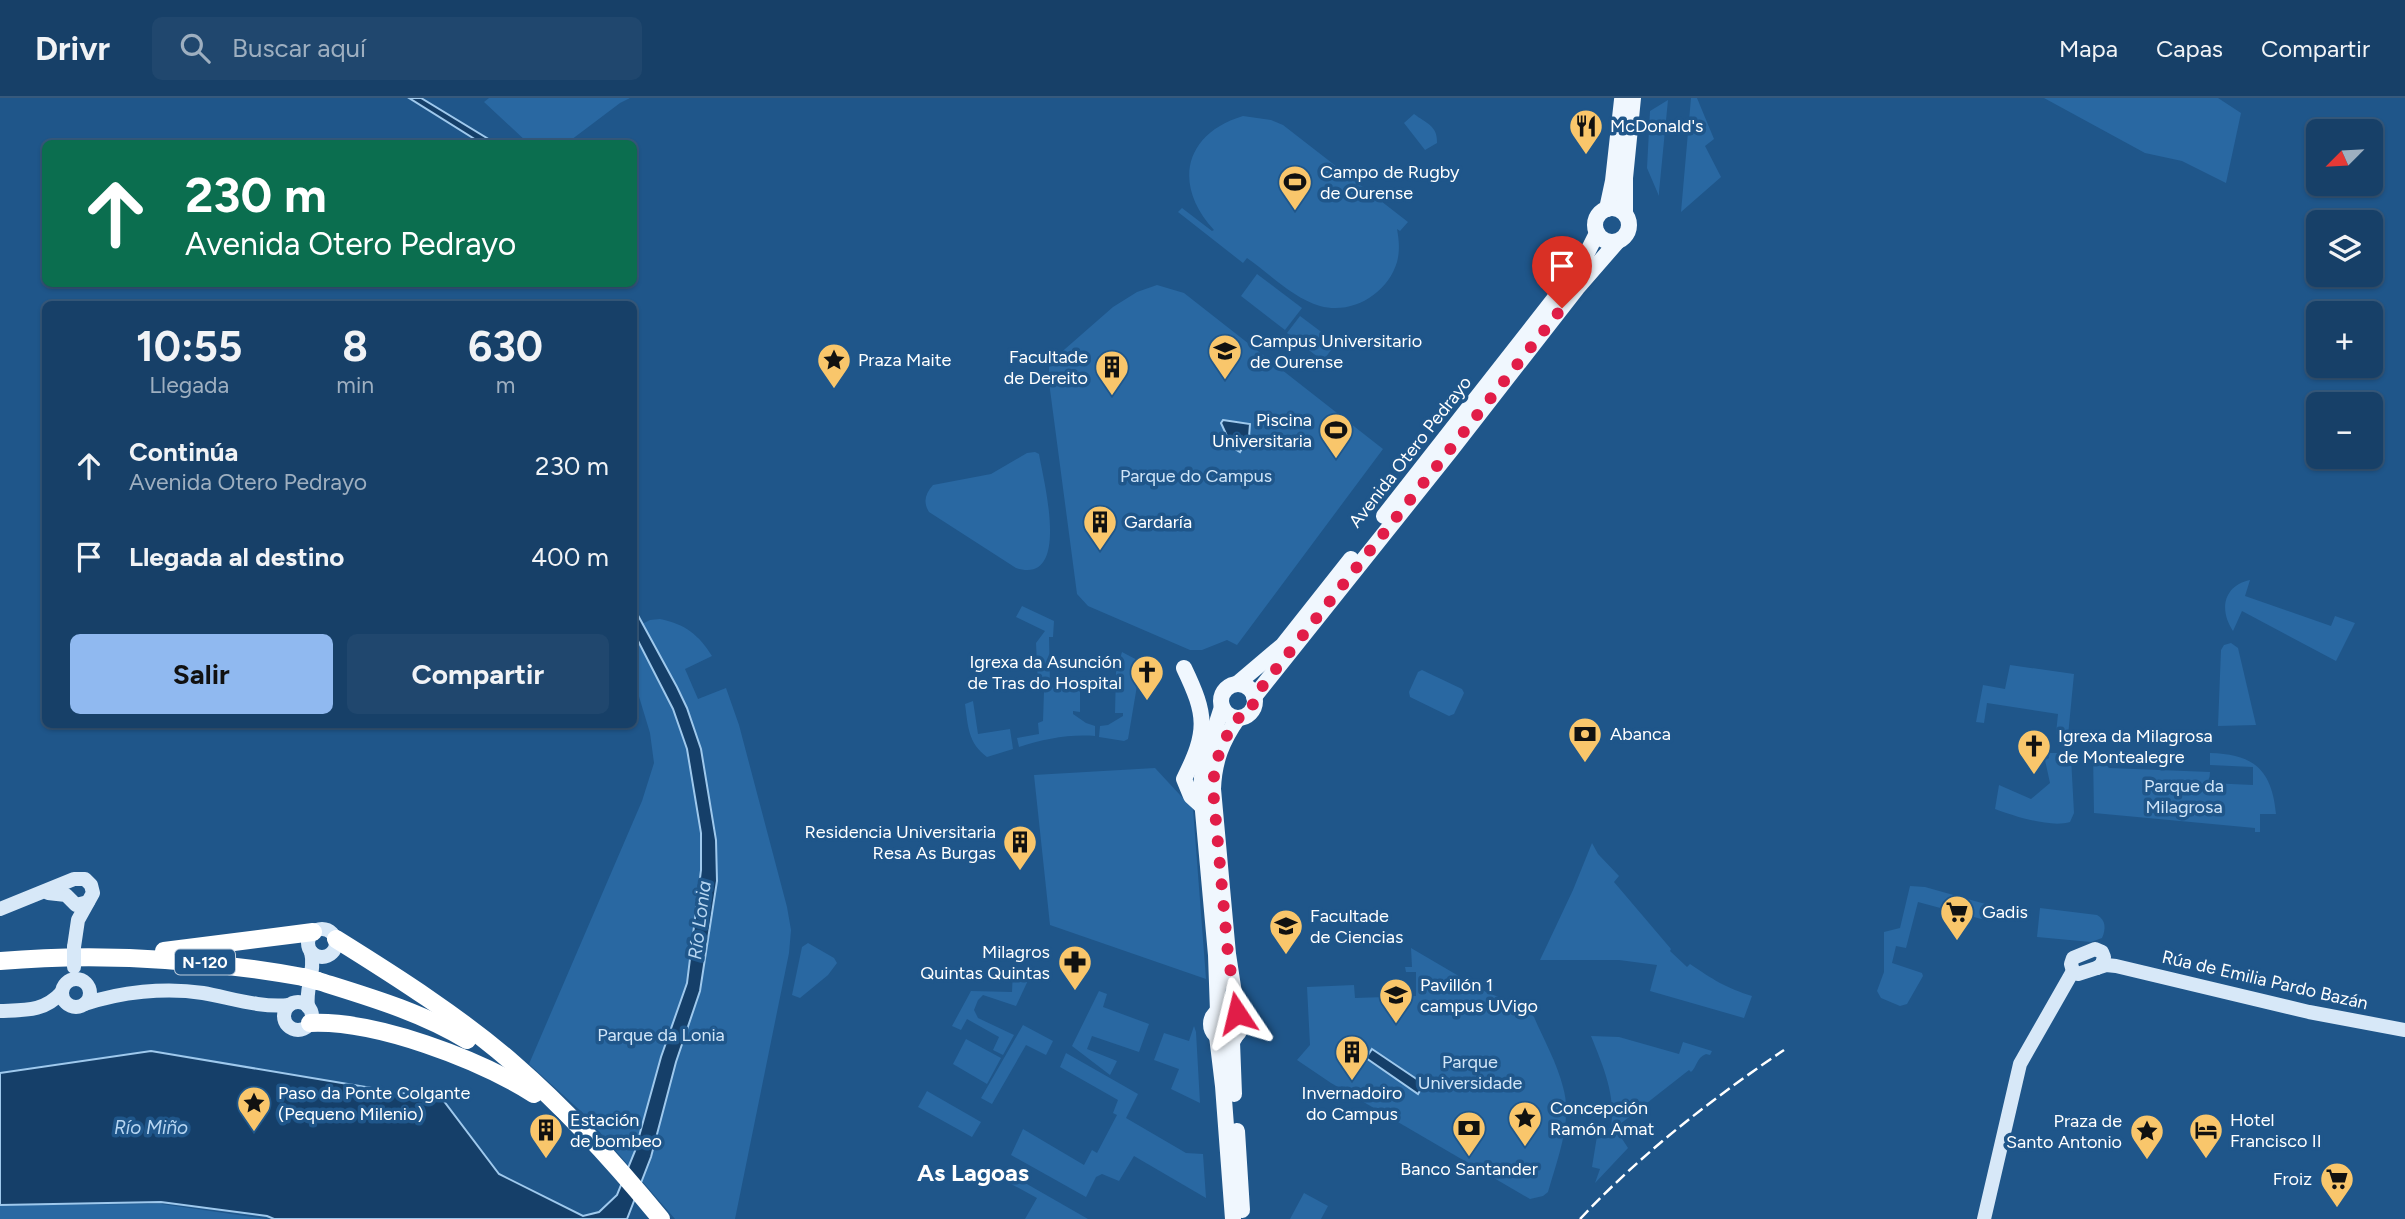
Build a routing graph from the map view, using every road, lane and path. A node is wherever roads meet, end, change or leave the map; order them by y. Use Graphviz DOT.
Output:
graph roads {
  1 [pos="1622,98"];
  2 [pos="1633,98"];
  3 [pos="1607,209"];
  4 [pos="1625,213"];
  5 [pos="1597,233"];
  6 [pos="1617,242"];
  7 [pos="1184,668"];
  8 [pos="1238,683"];
  9 [pos="1254,697"];
  10 [pos="1222,707"];
  11 [pos="1238,718"];
  12 [pos="1211,741"];
  13 [pos="1193,758"];
  14 [pos="1203,807"];
  15 [pos="71,881"];
  16 [pos="39,894"];
  17 [pos="68,898"];
  18 [pos="88,902"];
  19 [pos="0,909"];
  20 [pos="313,932"];
  21 [pos="336,939"];
  22 [pos="74,947"];
  23 [pos="106,957"];
  24 [pos="0,961"];
  25 [pos="74,967"];
  26 [pos="311,973"];
  27 [pos="86,985"];
  28 [pos="64,987"];
  29 [pos="126,994"];
  30 [pos="244,1001"];
  31 [pos="291,1004"];
  32 [pos="79,1006"];
  33 [pos="0,1011"];
  34 [pos="26,1011"];
  35 [pos="1217,1012"];
  36 [pos="1237,1013"];
  37 [pos="309,1015"];
  38 [pos="284,1020"];
  39 [pos="2405,1030"];
  40 [pos="1217,1036"];
  41 [pos="1235,1037"];
  42 [pos="536,1086"];
  43 [pos="570,1116"];
  44 [pos="661,1219"];
  45 [pos="1233,1219"];
  46 [pos="1243,1219"];
  47 [pos="1984,1219"];
  1 -- 3 [label="main road"];
  2 -- 4 [label="main road"];
  3 -- 4 [label="main road"];
  3 -- 5 [label="main road"];
  4 -- 6 [label="main road"];
  5 -- 6 [label="main road"];
  5 -- 8 [label="main road, Avenida Otero Pedrayo"];
  6 -- 9 [label="main road, Avenida Otero Pedrayo"];
  7 -- 13 [label="main road"];
  8 -- 9 [label="main road"];
  8 -- 10 [label="main road"];
  9 -- 11 [label="main road"];
  10 -- 11 [label="main road"];
  10 -- 12 [label="main road"];
  11 -- 36 [label="main road"];
  12 -- 13 [label="main road"];
  12 -- 14 [label="main road"];
  13 -- 14 [label="main road"];
  14 -- 35 [label="main road"];
  15 -- 16 [label="street"];
  15 -- 17 [label="street"];
  15 -- 18 [label="street"];
  16 -- 17 [label="street"];
  16 -- 19 [label="street"];
  17 -- 18 [label="street"];
  17 -- 22 [label="street"];
  18 -- 22 [label="street"];
  20 -- 21 [label="street"];
  20 -- 23 [label="highway"];
  20 -- 26 [label="street"];
  21 -- 26 [label="street"];
  21 -- 42 [label="highway"];
  22 -- 25 [label="street, bridge"];
  23 -- 24 [label="highway, N-120"];
  23 -- 26 [label="highway, N-120"];
  25 -- 27 [label="street"];
  25 -- 28 [label="street"];
  26 -- 31 [label="street"];
  26 -- 37 [label="street"];
  26 -- 42 [label="highway, N-120"];
  27 -- 28 [label="street"];
  27 -- 29 [label="street"];
  27 -- 32 [label="street"];
  28 -- 32 [label="street"];
  28 -- 34 [label="street"];
  29 -- 30 [label="street"];
  29 -- 32 [label="street"];
  30 -- 31 [label="street"];
  30 -- 38 [label="street"];
  31 -- 37 [label="street"];
  31 -- 38 [label="street"];
  32 -- 34 [label="street"];
  33 -- 34 [label="street"];
  35 -- 36 [label="main road"];
  35 -- 40 [label="main road"];
  36 -- 41 [label="main road"];
  37 -- 38 [label="street"];
  37 -- 43 [label="highway"];
  39 -- 47 [label="street, Rúa de Emilia Pardo Bazán"];
  40 -- 41 [label="main road"];
  40 -- 45 [label="main road"];
  41 -- 46 [label="main road"];
  42 -- 43 [label="highway, N-120"];
  43 -- 44 [label="highway, N-120"];
}
